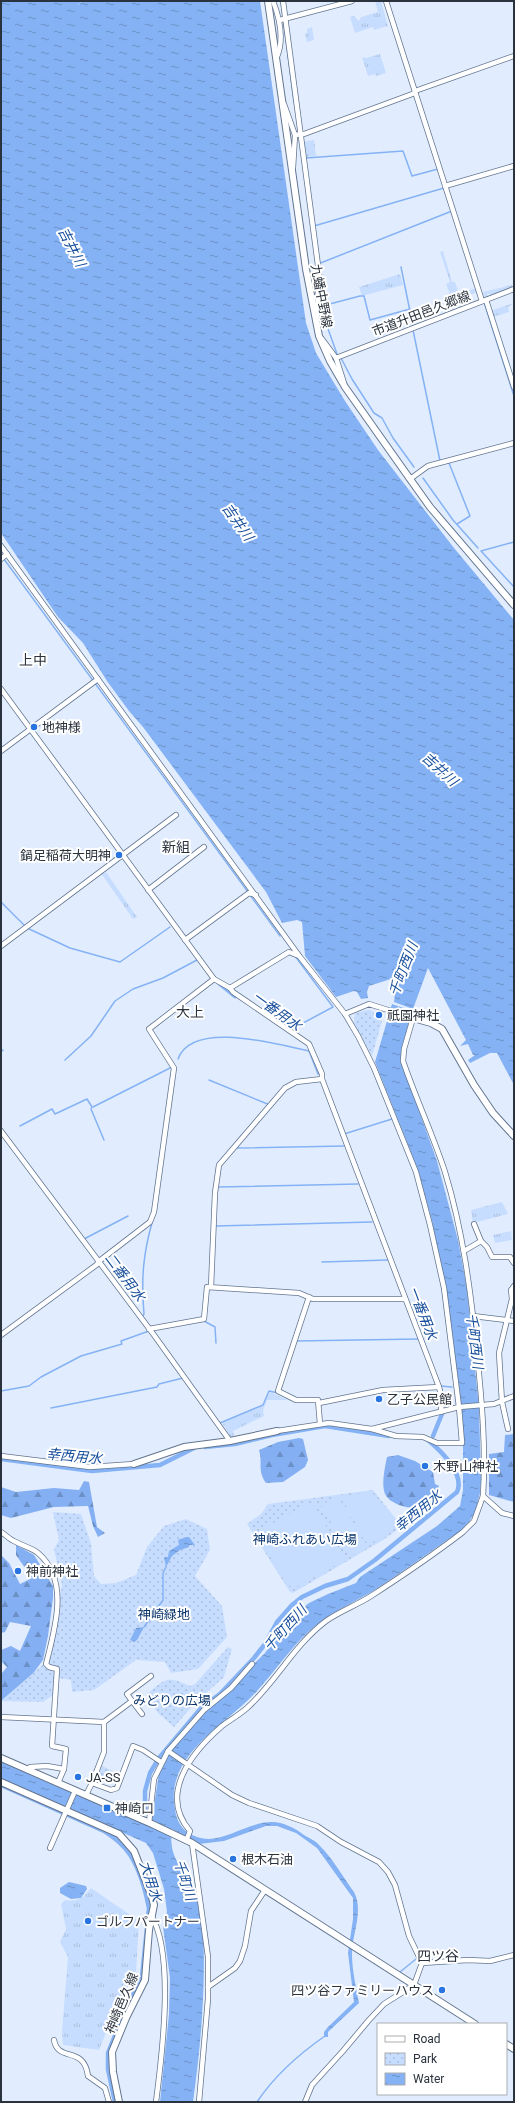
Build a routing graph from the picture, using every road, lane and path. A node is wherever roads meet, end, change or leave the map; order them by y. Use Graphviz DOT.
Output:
graph roads {
  1 [pos="268,1"];
  2 [pos="273,1"];
  3 [pos="284,1"];
  4 [pos="352,1"];
  5 [pos="386,1"];
  6 [pos="283,20"];
  7 [pos="514,56"];
  8 [pos="276,59"];
  9 [pos="416,91"];
  10 [pos="282,101"];
  11 [pos="298,135"];
  12 [pos="514,166"];
  13 [pos="291,172"];
  14 [pos="447,186"];
  15 [pos="514,289"];
  16 [pos="484,301"];
  17 [pos="315,325"];
  18 [pos="319,336"];
  19 [pos="336,358"];
  20 [pos="345,387"];
  21 [pos="514,387"];
  22 [pos="514,443"];
  23 [pos="410,479"];
  24 [pos="1,546"];
  25 [pos="3,557"];
  26 [pos="514,605"];
  27 [pos="95,681"];
  28 [pos="1,689"];
  29 [pos="31,728"];
  30 [pos="1,751"];
  31 [pos="176,815"];
  32 [pos="204,847"];
  33 [pos="124,854"];
  34 [pos="149,889"];
  35 [pos="258,896"];
  36 [pos="186,939"];
  37 [pos="1,946"];
  38 [pos="300,956"];
  39 [pos="216,980"];
  40 [pos="230,988"];
  41 [pos="345,1014"];
  42 [pos="413,1018"];
  43 [pos="322,1077"];
  44 [pos="1,1131"];
  45 [pos="514,1136"];
  46 [pos="6,1138"];
  47 [pos="1,1141"];
  48 [pos="474,1224"];
  49 [pos="481,1241"];
  50 [pos="464,1251"];
  51 [pos="100,1261"];
  52 [pos="514,1263"];
  53 [pos="514,1286"];
  54 [pos="211,1287"];
  55 [pos="308,1297"];
  56 [pos="406,1299"];
  57 [pos="473,1316"];
  58 [pos="508,1319"];
  59 [pos="514,1321"];
  60 [pos="149,1329"];
  61 [pos="1,1335"];
  62 [pos="439,1387"];
  63 [pos="514,1396"];
  64 [pos="319,1402"];
  65 [pos="502,1402"];
  66 [pos="481,1405"];
  67 [pos="460,1407"];
  68 [pos="441,1412"];
  69 [pos="320,1424"];
  70 [pos="372,1429"];
  71 [pos="508,1429"];
  72 [pos="277,1430"];
  73 [pos="230,1441"];
  74 [pos="1,1456"];
  75 [pos="134,1464"];
  76 [pos="483,1496"];
  77 [pos="514,1516"];
  78 [pos="1,1532"];
  79 [pos="252,1664"];
  80 [pos="152,1676"];
  81 [pos="132,1701"];
  82 [pos="142,1714"];
  83 [pos="1,1717"];
  84 [pos="53,1720"];
  85 [pos="104,1722"];
  86 [pos="169,1752"];
  87 [pos="1,1758"];
  88 [pos="159,1761"];
  89 [pos="189,1764"];
  90 [pos="27,1770"];
  91 [pos="64,1770"];
  92 [pos="1,1782"];
  93 [pos="58,1783"];
  94 [pos="92,1783"];
  95 [pos="75,1792"];
  96 [pos="86,1796"];
  97 [pos="65,1811"];
  98 [pos="151,1823"];
  99 [pos="189,1841"];
  100 [pos="50,1848"];
  101 [pos="265,1890"];
  102 [pos="152,1915"];
  103 [pos="514,1955"];
  104 [pos="422,1963"];
  105 [pos="414,1985"];
  106 [pos="208,1987"];
  107 [pos="473,2023"];
  108 [pos="54,2040"];
  109 [pos="109,2102"];
  110 [pos="119,2102"];
  111 [pos="156,2102"];
  112 [pos="198,2102"];
  113 [pos="305,2102"];
  1 -- 8 [label="main road, 九蟠中野線"];
  2 -- 6 [label="street"];
  3 -- 6 [label="street"];
  4 -- 6 [label="street"];
  5 -- 9 [label="street"];
  6 -- 8 [label="street"];
  6 -- 11 [label="street"];
  7 -- 9 [label="street"];
  8 -- 10 [label="main road, 九蟠中野線"];
  9 -- 11 [label="street"];
  9 -- 14 [label="street"];
  10 -- 11 [label="street"];
  10 -- 13 [label="main road, 九蟠中野線"];
  11 -- 13 [label="street"];
  11 -- 17 [label="street"];
  12 -- 14 [label="street"];
  13 -- 17 [label="main road, 九蟠中野線"];
  14 -- 16 [label="street"];
  15 -- 16 [label="street, 市道升田邑久郷線"];
  16 -- 19 [label="street, 市道升田邑久郷線"];
  16 -- 21 [label="street"];
  17 -- 18 [label="main road, 九蟠中野線"];
  18 -- 19 [label="street"];
  18 -- 20 [label="main road, 九蟠中野線"];
  19 -- 20 [label="street"];
  20 -- 23 [label="main road, 九蟠中野線"];
  22 -- 23 [label="street"];
  23 -- 26 [label="main road, 九蟠中野線"];
  24 -- 25 [label="street"];
  25 -- 27 [label="street"];
  27 -- 29 [label="street"];
  27 -- 35 [label="street"];
  28 -- 29 [label="street"];
  29 -- 30 [label="street"];
  29 -- 33 [label="street"];
  31 -- 33 [label="street"];
  32 -- 34 [label="street"];
  33 -- 34 [label="street"];
  33 -- 37 [label="street"];
  34 -- 36 [label="street"];
  35 -- 36 [label="street"];
  35 -- 38 [label="street"];
  36 -- 39 [label="street"];
  38 -- 40 [label="street"];
  38 -- 41 [label="street"];
  39 -- 40 [label="street"];
  39 -- 51 [label="street"];
  40 -- 43 [label="street"];
  41 -- 42 [label="street"];
  41 -- 67 [label="street"];
  42 -- 45 [label="main road"];
  42 -- 50 [label="street"];
  43 -- 54 [label="street"];
  43 -- 56 [label="street"];
  44 -- 46 [label="street"];
  46 -- 47 [label="street"];
  46 -- 51 [label="street"];
  48 -- 49 [label="street"];
  49 -- 50 [label="street"];
  49 -- 52 [label="street"];
  50 -- 57 [label="street"];
  51 -- 60 [label="street"];
  51 -- 61 [label="street"];
  53 -- 58 [label="street"];
  54 -- 55 [label="street"];
  54 -- 60 [label="street"];
  55 -- 56 [label="street"];
  55 -- 64 [label="street"];
  56 -- 62 [label="street"];
  57 -- 58 [label="street"];
  57 -- 66 [label="street"];
  58 -- 59 [label="street"];
  58 -- 65 [label="street"];
  60 -- 73 [label="street"];
  62 -- 64 [label="street"];
  62 -- 68 [label="street"];
  63 -- 65 [label="street"];
  64 -- 69 [label="street"];
  65 -- 66 [label="street"];
  65 -- 71 [label="street"];
  66 -- 67 [label="street"];
  66 -- 76 [label="street"];
  67 -- 68 [label="street"];
  67 -- 70 [label="street"];
  68 -- 70 [label="street"];
  69 -- 70 [label="street"];
  69 -- 72 [label="street"];
  72 -- 73 [label="main road"];
  73 -- 75 [label="main road"];
  74 -- 75 [label="street"];
  76 -- 77 [label="street"];
  76 -- 89 [label="street"];
  78 -- 84 [label="street"];
  79 -- 86 [label="street"];
  80 -- 81 [label="street"];
  81 -- 82 [label="street"];
  81 -- 85 [label="street"];
  83 -- 84 [label="street"];
  84 -- 85 [label="street"];
  84 -- 91 [label="street"];
  85 -- 94 [label="street"];
  86 -- 88 [label="street"];
  86 -- 89 [label="street"];
  87 -- 90 [label="main road"];
  88 -- 94 [label="street"];
  88 -- 98 [label="street"];
  89 -- 99 [label="street"];
  89 -- 104 [label="street"];
  90 -- 91 [label="street"];
  90 -- 93 [label="main road"];
  91 -- 93 [label="street"];
  92 -- 97 [label="main road, 神崎邑久線"];
  93 -- 95 [label="main road"];
  94 -- 96 [label="street"];
  95 -- 96 [label="main road"];
  95 -- 97 [label="street"];
  96 -- 98 [label="main road"];
  97 -- 100 [label="street"];
  97 -- 102 [label="main road, 神崎邑久線"];
  98 -- 99 [label="main road"];
  99 -- 101 [label="main road"];
  99 -- 106 [label="street"];
  101 -- 105 [label="main road"];
  101 -- 106 [label="street"];
  102 -- 110 [label="main road, 神崎邑久線"];
  102 -- 111 [label="street"];
  103 -- 104 [label="street"];
  104 -- 105 [label="street"];
  105 -- 107 [label="main road"];
  105 -- 113 [label="street"];
  106 -- 112 [label="street"];
  108 -- 109 [label="street"];
}
